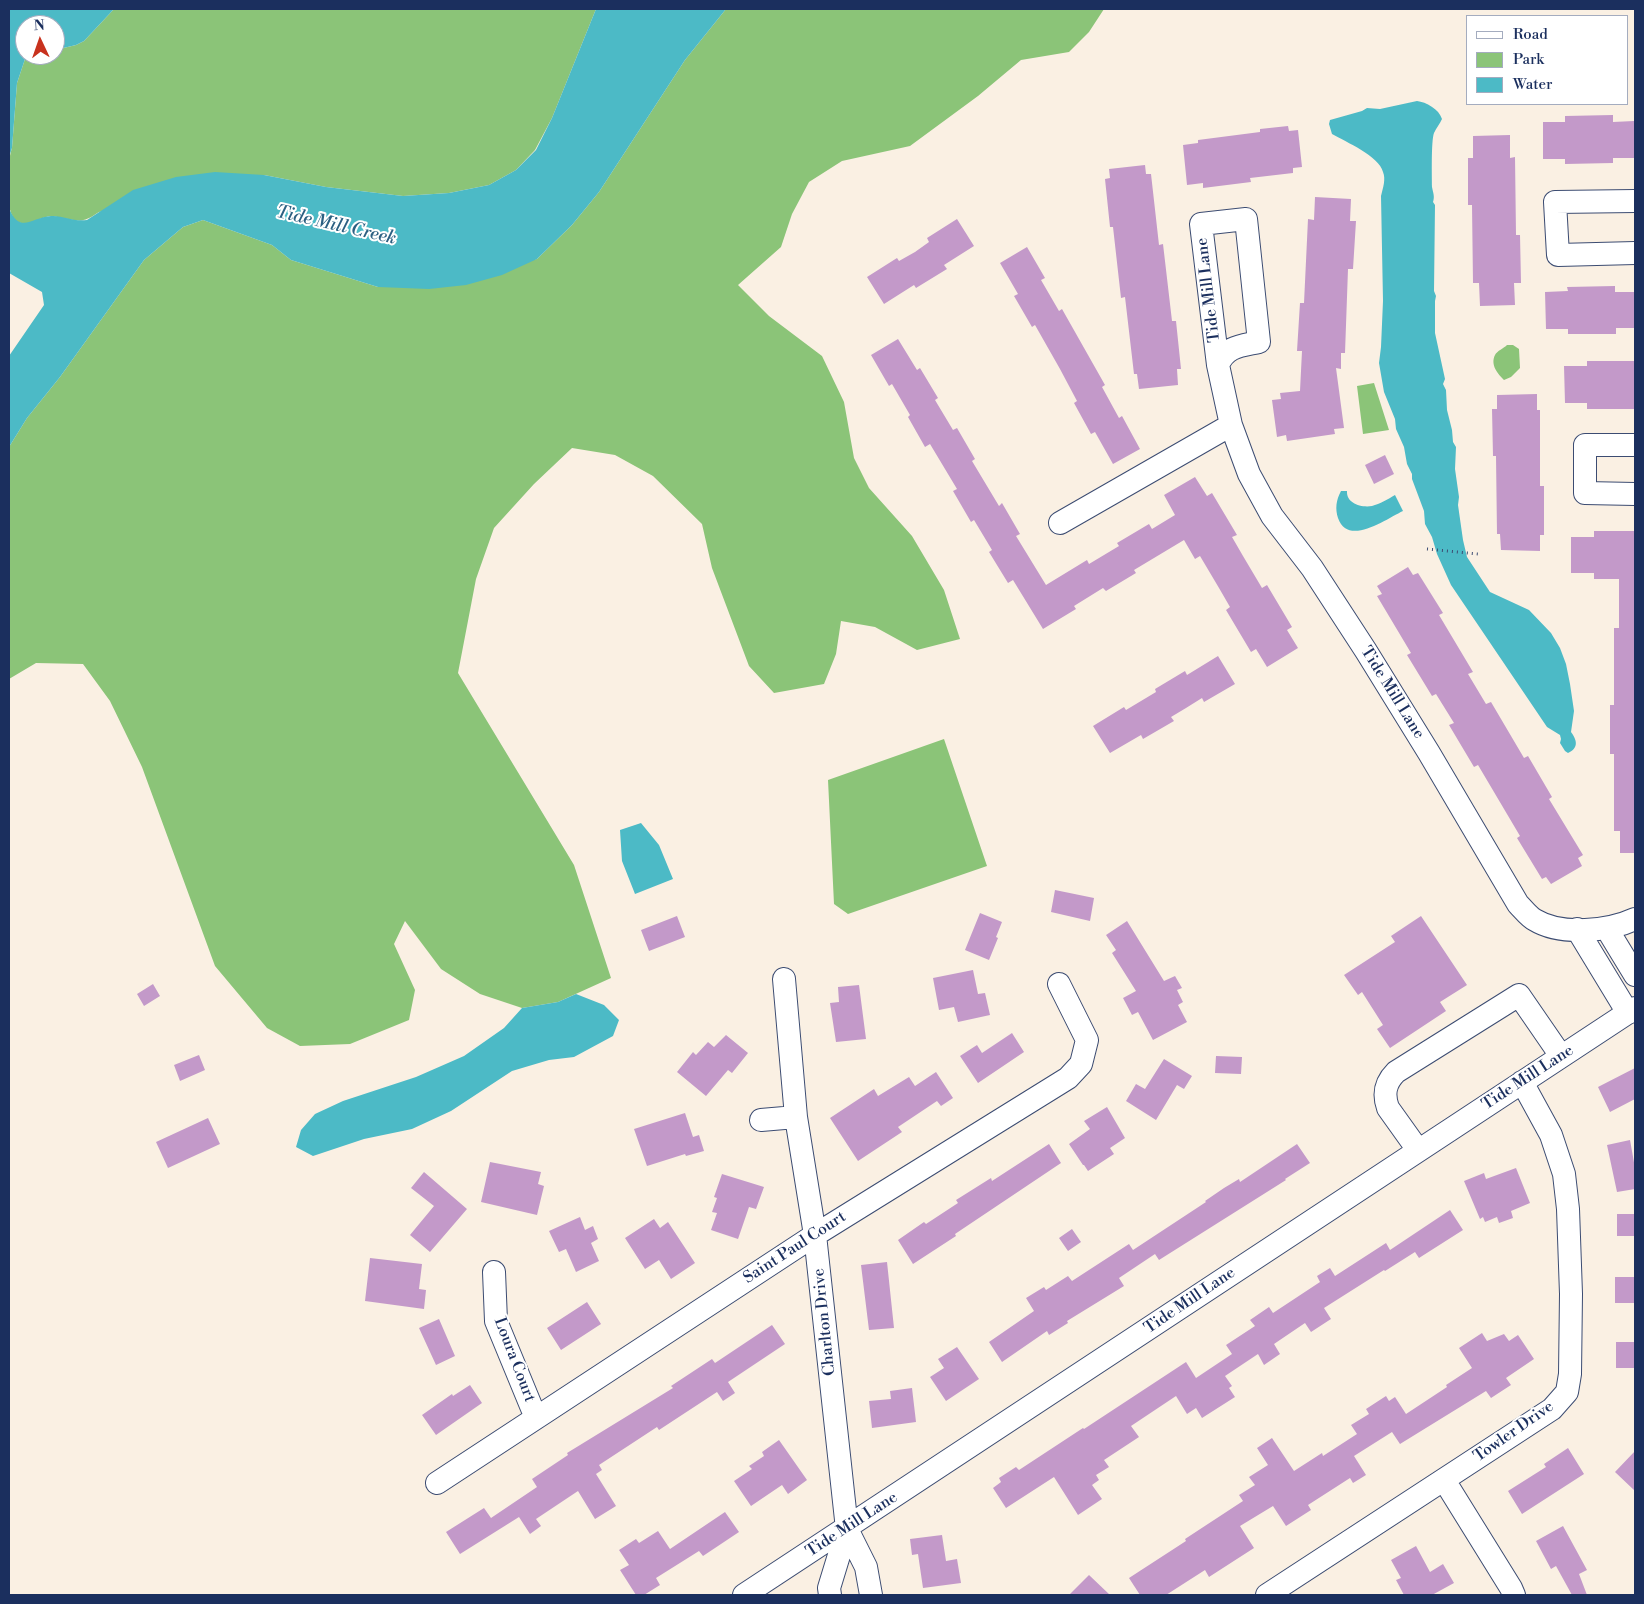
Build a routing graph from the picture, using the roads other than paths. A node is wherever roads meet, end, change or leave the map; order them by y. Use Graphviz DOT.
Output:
graph roads {
  1 [pos="1635,201"];
  2 [pos="1635,253"];
  3 [pos="1218,365"];
  4 [pos="1231,425"];
  5 [pos="1635,445"];
  6 [pos="1635,494"];
  7 [pos="1060,523"];
  8 [pos="1635,919"];
  9 [pos="1607,929"];
  10 [pos="1577,930"];
  11 [pos="1635,975"];
  12 [pos="784,979"];
  13 [pos="1059,984"];
  14 [pos="1631,1010"];
  15 [pos="1561,1056"];
  16 [pos="1522,1082"];
  17 [pos="796,1117"];
  18 [pos="761,1120"];
  19 [pos="1418,1150"];
  20 [pos="815,1235"];
  21 [pos="494,1272"];
  22 [pos="536,1418"];
  23 [pos="1444,1480"];
  24 [pos="437,1483"];
  25 [pos="847,1529"];
  26 [pos="744,1595"];
  27 [pos="830,1595"];
  28 [pos="870,1595"];
  29 [pos="1267,1595"];
  30 [pos="1514,1595"];
  1 -- 2 [label="street"];
  3 -- 3 [label="street, Tide Mill Lane"];
  3 -- 4 [label="street, Tide Mill Lane"];
  4 -- 7 [label="street"];
  4 -- 10 [label="street, Tide Mill Lane"];
  5 -- 6 [label="street"];
  8 -- 9 [label="street, Tide Mill Lane"];
  9 -- 10 [label="street, Tide Mill Lane"];
  9 -- 11 [label="street"];
  10 -- 14 [label="street"];
  12 -- 17 [label="street, Charlton Drive"];
  13 -- 20 [label="street, Saint Paul Court"];
  14 -- 15 [label="street, Tide Mill Lane"];
  15 -- 16 [label="street, Tide Mill Lane"];
  15 -- 19 [label="street"];
  16 -- 19 [label="street, Tide Mill Lane"];
  16 -- 23 [label="street, Towler Drive"];
  17 -- 18 [label="street"];
  17 -- 20 [label="street, Charlton Drive"];
  19 -- 25 [label="street, Tide Mill Lane"];
  20 -- 22 [label="street, Saint Paul Court"];
  20 -- 25 [label="street, Charlton Drive"];
  21 -- 22 [label="street, Loura Court"];
  22 -- 24 [label="street, Saint Paul Court"];
  23 -- 29 [label="street, Towler Drive"];
  23 -- 30 [label="street"];
  25 -- 26 [label="street, Tide Mill Lane"];
  25 -- 27 [label="street, Charlton Drive"];
  25 -- 28 [label="street, Charlton Drive"];
}
